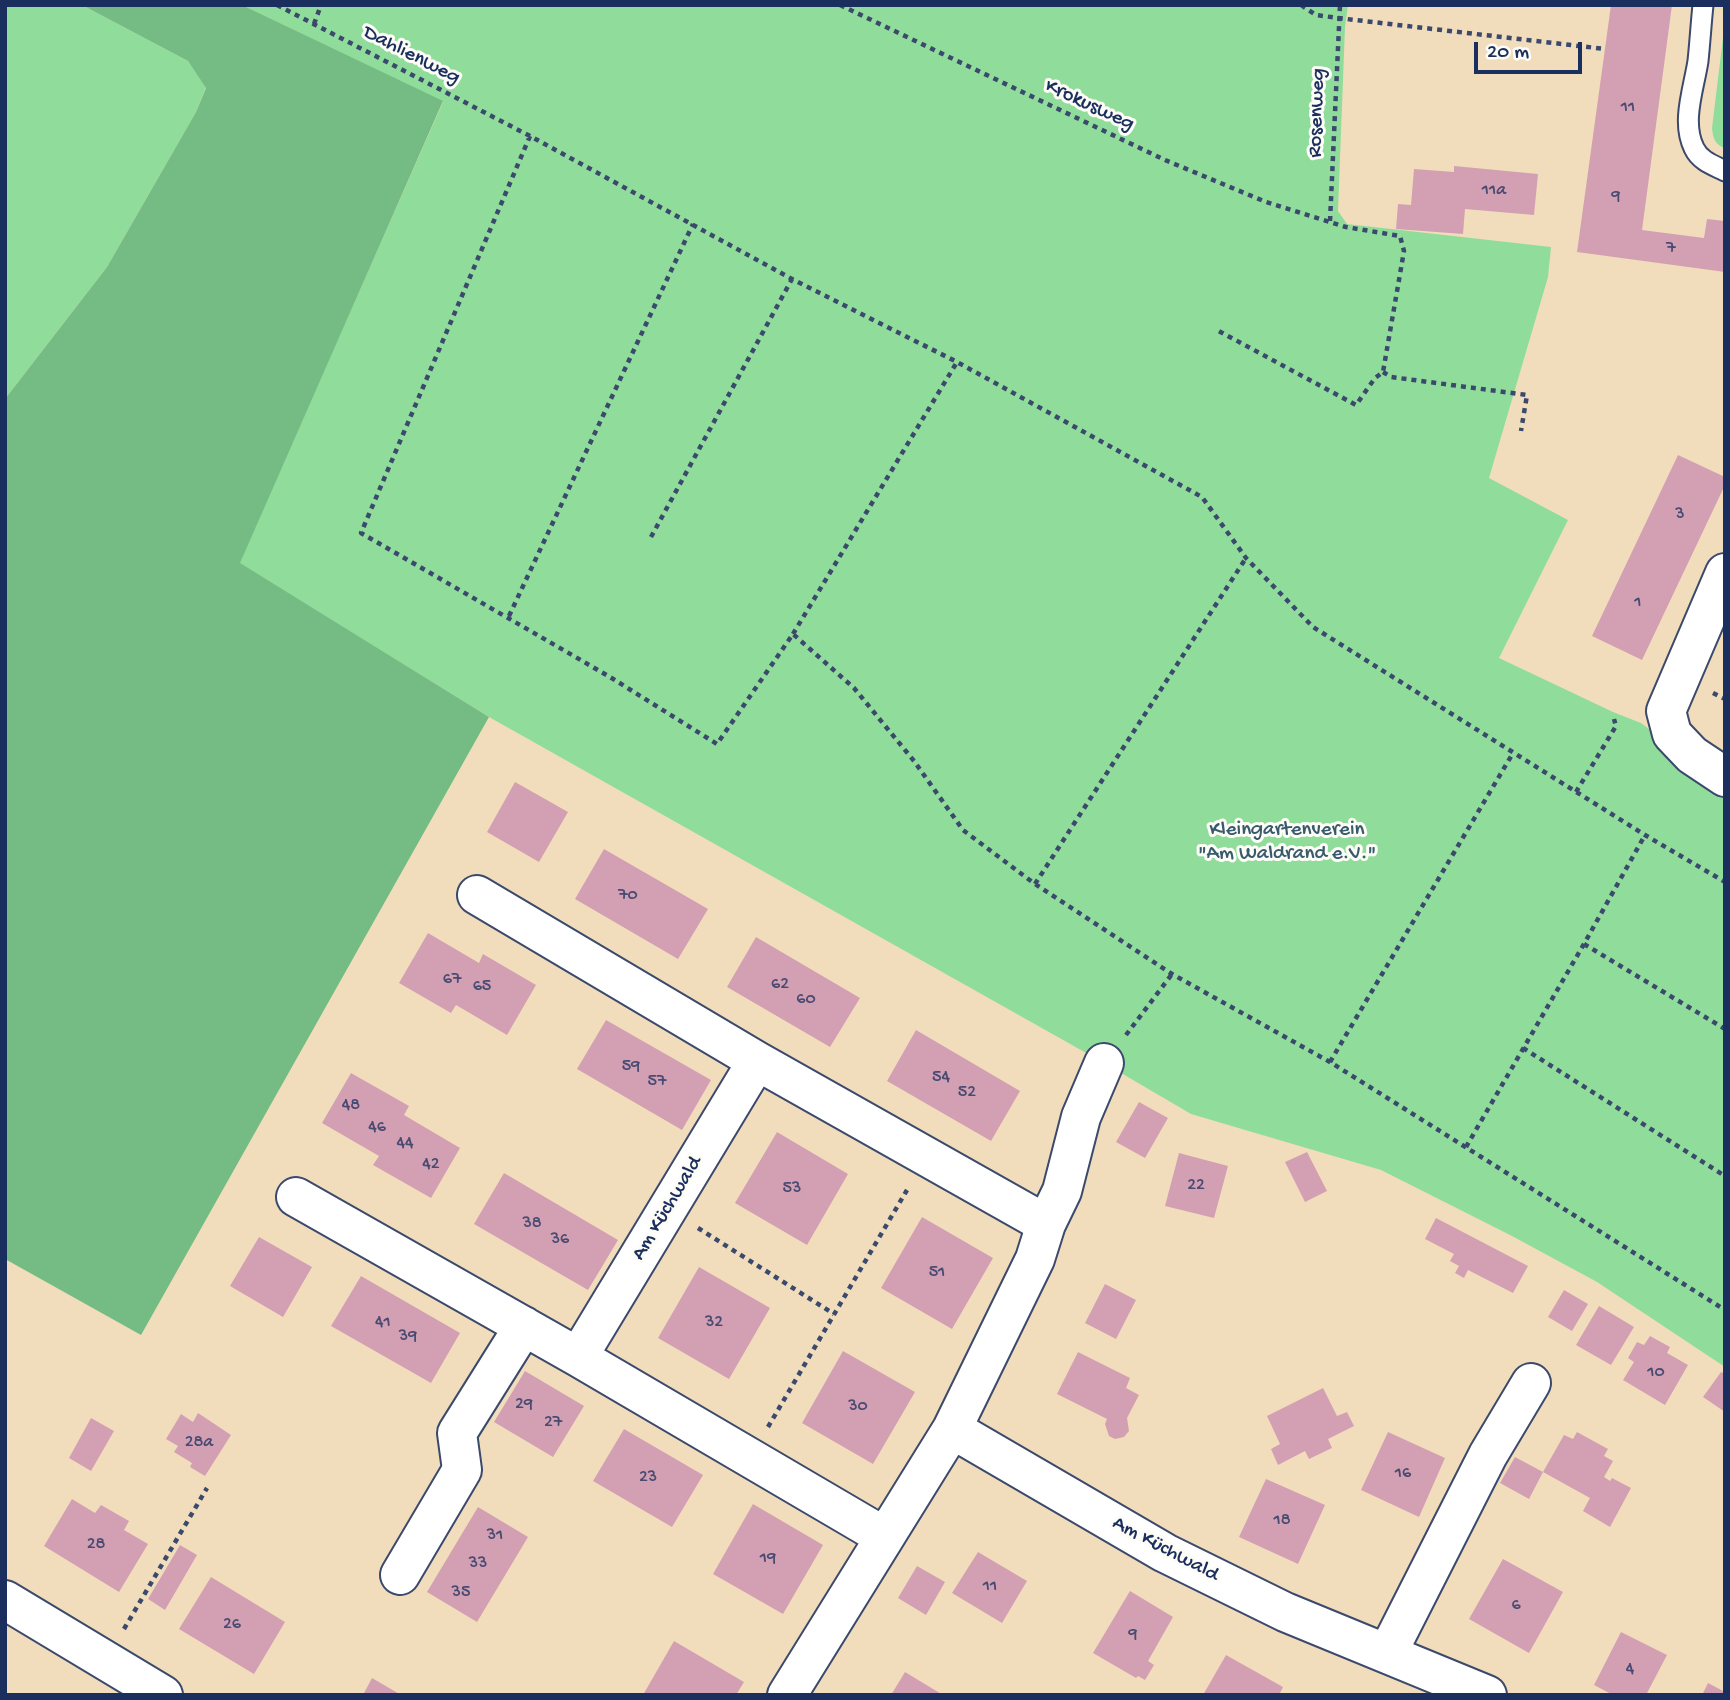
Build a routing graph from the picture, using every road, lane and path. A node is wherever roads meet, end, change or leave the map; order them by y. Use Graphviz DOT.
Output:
graph roads {
  1 [pos="277,5"];
  2 [pos="321,5"];
  3 [pos="840,5"];
  4 [pos="1301,5"];
  5 [pos="1340,5"];
  6 [pos="1703,5"];
  7 [pos="1338,18"];
  8 [pos="314,24"];
  9 [pos="1605,49"];
  10 [pos="530,136"];
  11 [pos="1725,171"];
  12 [pos="1330,222"];
  13 [pos="694,224"];
  14 [pos="792,279"];
  15 [pos="1214,329"];
  16 [pos="957,362"];
  17 [pos="1382,372"];
  18 [pos="1521,431"];
  19 [pos="651,537"];
  20 [pos="1246,558"];
  21 [pos="1725,573"];
  22 [pos="509,616"];
  23 [pos="793,634"];
  24 [pos="1614,719"];
  25 [pos="1513,753"];
  26 [pos="1725,777"];
  27 [pos="1576,792"];
  28 [pos="1645,835"];
  29 [pos="1725,882"];
  30 [pos="1035,884"];
  31 [pos="477,895"];
  32 [pos="1584,944"];
  33 [pos="1172,974"];
  34 [pos="1725,1029"];
  35 [pos="1522,1048"];
  36 [pos="757,1061"];
  37 [pos="1330,1062"];
  38 [pos="1104,1063"];
  39 [pos="1466,1147"];
  40 [pos="1725,1176"];
  41 [pos="913,1181"];
  42 [pos="296,1197"];
  43 [pos="1046,1224"];
  44 [pos="705,1232"];
  45 [pos="1725,1310"];
  46 [pos="834,1314"];
  47 [pos="524,1326"];
  48 [pos="578,1357"];
  49 [pos="1531,1383"];
  50 [pos="952,1429"];
  51 [pos="750,1457"];
  52 [pos="206,1488"];
  53 [pos="885,1537"];
  54 [pos="400,1575"];
  55 [pos="143,1595"];
  56 [pos="5,1600"];
  57 [pos="1388,1652"];
  58 [pos="163,1695"];
  59 [pos="787,1695"];
  60 [pos="1487,1695"];
  1 -- 8 [label="path, Dahlienweg"];
  2 -- 8 [label="path"];
  3 -- 12 [label="path, Krokusweg"];
  4 -- 7 [label="path"];
  5 -- 7 [label="path, Rosenweg"];
  6 -- 11 [label="lane"];
  7 -- 9 [label="path"];
  7 -- 12 [label="path, Rosenweg"];
  8 -- 10 [label="path, Dahlienweg"];
  10 -- 13 [label="path, Dahlienweg"];
  10 -- 22 [label="path"];
  12 -- 17 [label="path, Krokusweg"];
  13 -- 14 [label="path, Dahlienweg"];
  13 -- 22 [label="path"];
  14 -- 16 [label="path, Dahlienweg"];
  14 -- 19 [label="path"];
  15 -- 17 [label="path"];
  16 -- 20 [label="path, Dahlienweg"];
  16 -- 23 [label="path"];
  17 -- 18 [label="path"];
  20 -- 25 [label="path, Dahlienweg"];
  20 -- 30 [label="path"];
  21 -- 26 [label="street"];
  22 -- 23 [label="path"];
  23 -- 30 [label="path"];
  24 -- 27 [label="path"];
  25 -- 27 [label="path, Dahlienweg"];
  25 -- 37 [label="path"];
  27 -- 28 [label="path, Dahlienweg"];
  28 -- 29 [label="path, Dahlienweg"];
  28 -- 32 [label="path"];
  30 -- 33 [label="path"];
  31 -- 36 [label="street"];
  32 -- 34 [label="path"];
  32 -- 35 [label="path"];
  33 -- 37 [label="path"];
  33 -- 38 [label="path"];
  35 -- 39 [label="path"];
  35 -- 40 [label="path"];
  36 -- 43 [label="street"];
  36 -- 48 [label="street, Am Küchwald"];
  37 -- 39 [label="path"];
  38 -- 43 [label="street"];
  39 -- 45 [label="path"];
  41 -- 46 [label="path"];
  42 -- 47 [label="street"];
  43 -- 50 [label="street"];
  44 -- 46 [label="path"];
  46 -- 51 [label="path"];
  47 -- 48 [label="street"];
  47 -- 54 [label="street"];
  48 -- 51 [label="street"];
  49 -- 57 [label="street"];
  50 -- 53 [label="street"];
  50 -- 57 [label="street, Am Küchwald"];
  51 -- 53 [label="street"];
  52 -- 55 [label="path"];
  53 -- 59 [label="street"];
  56 -- 58 [label="street"];
  57 -- 60 [label="street, Am Küchwald"];
}
